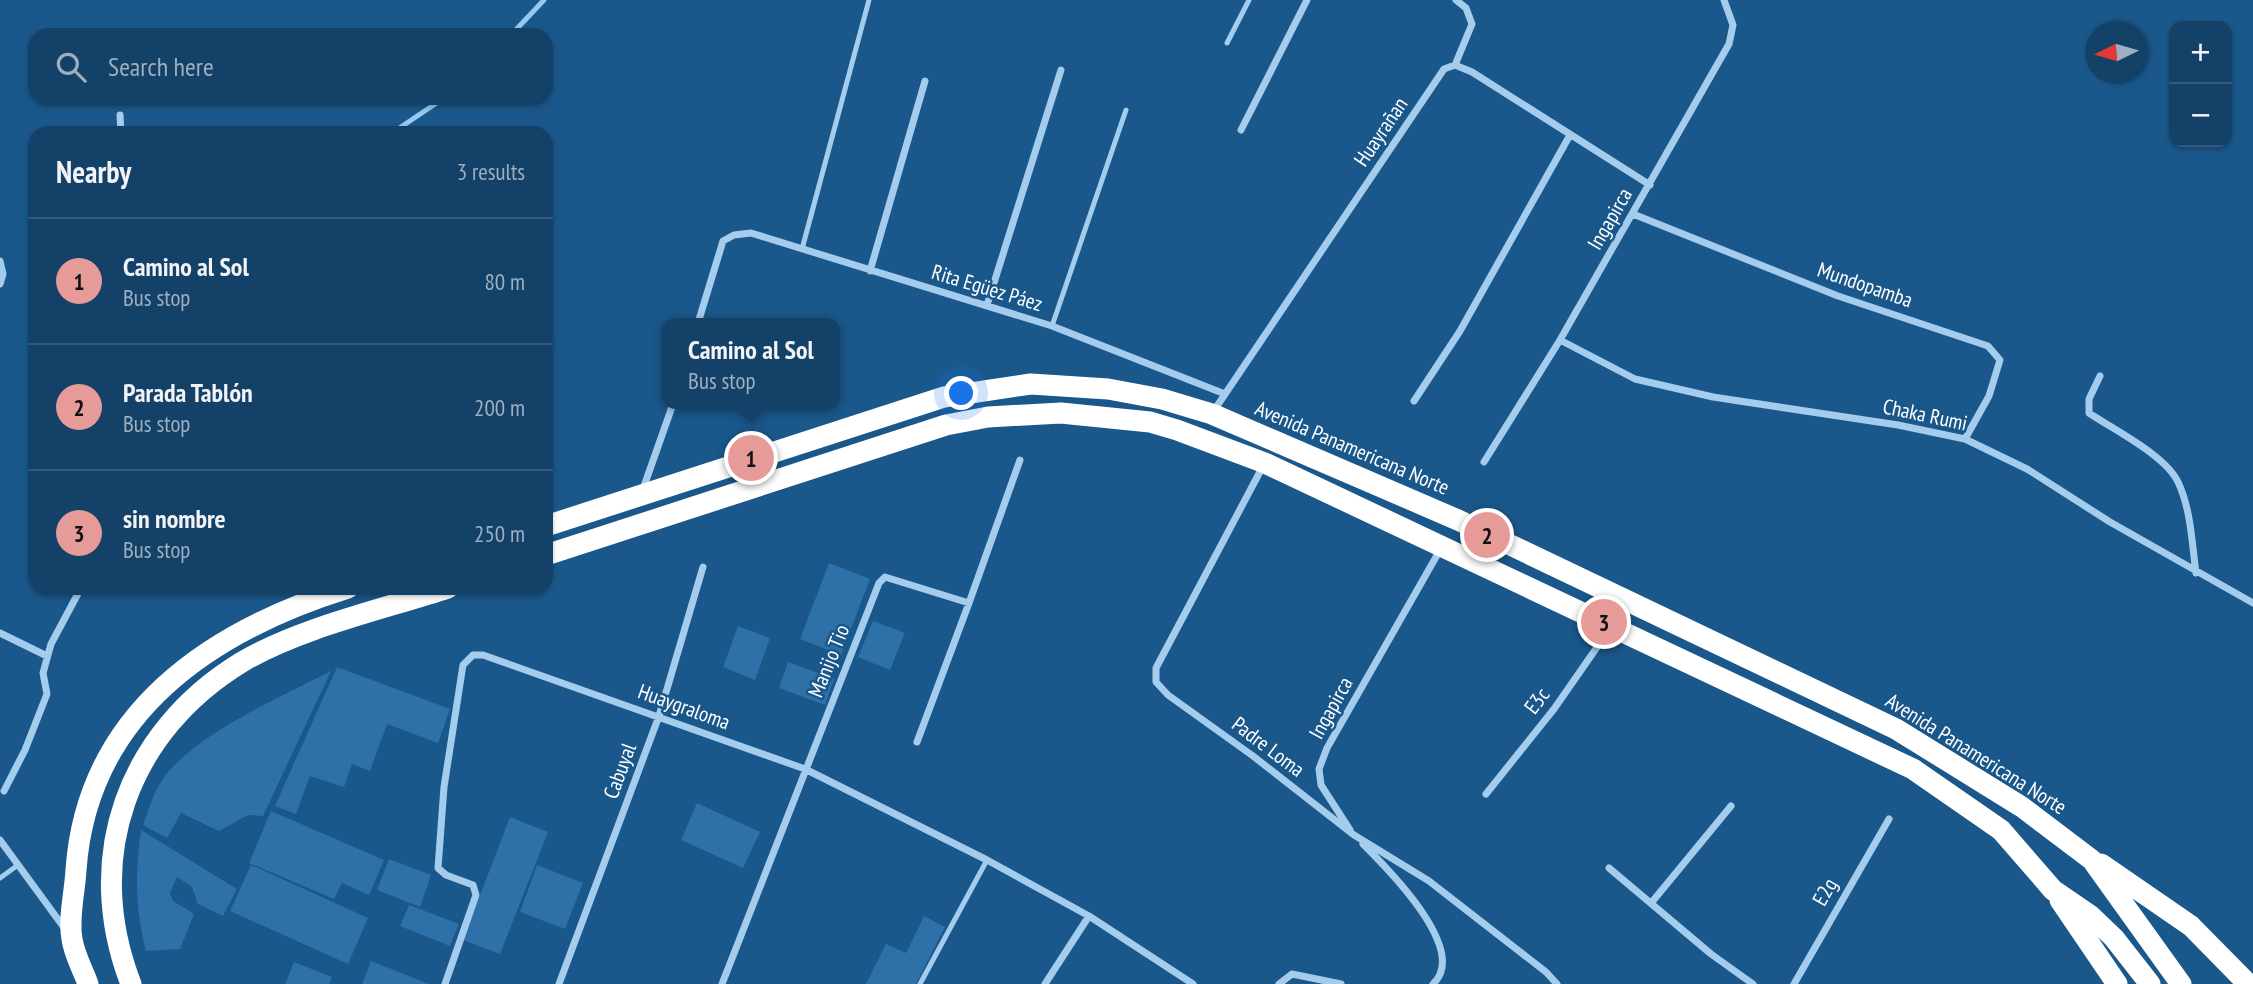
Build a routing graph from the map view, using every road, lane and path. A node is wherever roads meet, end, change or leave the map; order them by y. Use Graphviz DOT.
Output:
graph roads {
  1 [pos="869,0"];
  2 [pos="1249,0"];
  3 [pos="1307,0"];
  4 [pos="1456,0"];
  5 [pos="1724,0"];
  6 [pos="1227,43"];
  7 [pos="1455,65"];
  8 [pos="1061,69"];
  9 [pos="925,81"];
  10 [pos="1126,110"];
  11 [pos="120,115"];
  12 [pos="121,126"];
  13 [pos="1241,130"];
  14 [pos="1570,135"];
  15 [pos="1650,185"];
  16 [pos="1633,214"];
  17 [pos="802,249"];
  18 [pos="0,261"];
  19 [pos="870,271"];
  20 [pos="0,284"];
  21 [pos="987,306"];
  22 [pos="700,318"];
  23 [pos="1052,326"];
  24 [pos="1559,340"];
  25 [pos="2100,376"];
  26 [pos="1225,394"];
  27 [pos="1414,401"];
  28 [pos="671,409"];
  29 [pos="1212,414"];
  30 [pos="1965,439"];
  31 [pos="1020,460"];
  32 [pos="1484,462"];
  33 [pos="1265,463"];
  34 [pos="640,496"];
  35 [pos="553,524"];
  36 [pos="1442,548"];
  37 [pos="553,553"];
  38 [pos="703,567"];
  39 [pos="2196,573"];
  40 [pos="77,595"];
  41 [pos="324,595"];
  42 [pos="427,595"];
  43 [pos="969,603"];
  44 [pos="2253,603"];
  45 [pos="1612,626"];
  46 [pos="0,633"];
  47 [pos="47,656"];
  48 [pos="659,716"];
  49 [pos="917,742"];
  50 [pos="804,769"];
  51 [pos="4,791"];
  52 [pos="1486,794"];
  53 [pos="1731,806"];
  54 [pos="1889,818"];
  55 [pos="1354,835"];
  56 [pos="0,840"];
  57 [pos="987,860"];
  58 [pos="2092,860"];
  59 [pos="18,865"];
  60 [pos="1609,868"];
  61 [pos="0,877"];
  62 [pos="2053,890"];
  63 [pos="1652,902"];
  64 [pos="1089,916"];
  65 [pos="72,939"];
  66 [pos="88,984"];
  67 [pos="131,984"];
  68 [pos="445,984"];
  69 [pos="559,984"];
  70 [pos="722,984"];
  71 [pos="920,984"];
  72 [pos="1045,984"];
  73 [pos="1193,984"];
  74 [pos="1279,984"];
  75 [pos="1341,984"];
  76 [pos="1433,984"];
  77 [pos="1556,984"];
  78 [pos="1753,984"];
  79 [pos="1794,984"];
  80 [pos="2117,984"];
  81 [pos="2150,984"];
  82 [pos="2181,984"];
  83 [pos="2248,984"];
  1 -- 17 [label="lane"];
  2 -- 6 [label="lane"];
  3 -- 13 [label="street"];
  4 -- 7 [label="street"];
  5 -- 15 [label="street, Ingapirca"];
  7 -- 14 [label="street"];
  7 -- 26 [label="street, Huayrañan"];
  8 -- 21 [label="street"];
  9 -- 19 [label="street"];
  10 -- 23 [label="lane"];
  11 -- 12 [label="street"];
  14 -- 15 [label="street"];
  14 -- 27 [label="street"];
  15 -- 16 [label="street, Ingapirca"];
  16 -- 24 [label="street, Ingapirca"];
  16 -- 30 [label="street, Mundopamba"];
  17 -- 19 [label="street, Rita Egüez Páez"];
  17 -- 22 [label="street, Rita Egüez Páez"];
  18 -- 20 [label="street"];
  19 -- 21 [label="street, Rita Egüez Páez"];
  21 -- 23 [label="street, Rita Egüez Páez"];
  23 -- 26 [label="street, Rita Egüez Páez"];
  24 -- 30 [label="street, Chaka Rumi"];
  24 -- 32 [label="street, Ingapirca"];
  25 -- 39 [label="street"];
  26 -- 29 [label="street, Huayrañan"];
  28 -- 34 [label="street"];
  29 -- 34 [label="highway, Avenida Panamericana Norte"];
  29 -- 58 [label="highway, Avenida Panamericana Norte"];
  30 -- 39 [label="street, Chaka Rumi"];
  31 -- 43 [label="street"];
  33 -- 36 [label="highway"];
  33 -- 37 [label="highway"];
  33 -- 55 [label="street, Padre Loma"];
  34 -- 35 [label="highway, Avenida Panamericana Norte"];
  36 -- 45 [label="highway"];
  36 -- 55 [label="street, Ingapirca"];
  38 -- 48 [label="street, Cabuyal"];
  39 -- 44 [label="street, Chaka Rumi"];
  40 -- 47 [label="street"];
  41 -- 65 [label="highway"];
  42 -- 67 [label="highway"];
  43 -- 49 [label="street"];
  43 -- 50 [label="street, Manijo Tio"];
  45 -- 52 [label="street, E3c"];
  45 -- 62 [label="highway"];
  46 -- 47 [label="street"];
  47 -- 51 [label="street"];
  48 -- 50 [label="street, Huaygraloma"];
  48 -- 68 [label="street, Huaygraloma"];
  48 -- 69 [label="street, Cabuyal"];
  50 -- 57 [label="street, Huaygraloma"];
  50 -- 70 [label="street, Manijo Tio"];
  53 -- 63 [label="street"];
  54 -- 79 [label="street, E2g"];
  55 -- 76 [label="street, Ingapirca"];
  55 -- 77 [label="street, Padre Loma"];
  56 -- 59 [label="street"];
  57 -- 64 [label="street, Huaygraloma"];
  57 -- 71 [label="lane"];
  58 -- 82 [label="highway, Avenida Panamericana Norte"];
  58 -- 83 [label="highway"];
  59 -- 61 [label="lane"];
  59 -- 65 [label="street"];
  60 -- 63 [label="street"];
  62 -- 80 [label="highway"];
  62 -- 81 [label="highway"];
  63 -- 78 [label="street"];
  64 -- 72 [label="street"];
  64 -- 73 [label="street, Huaygraloma"];
  65 -- 66 [label="highway"];
  74 -- 75 [label="street"];
}
